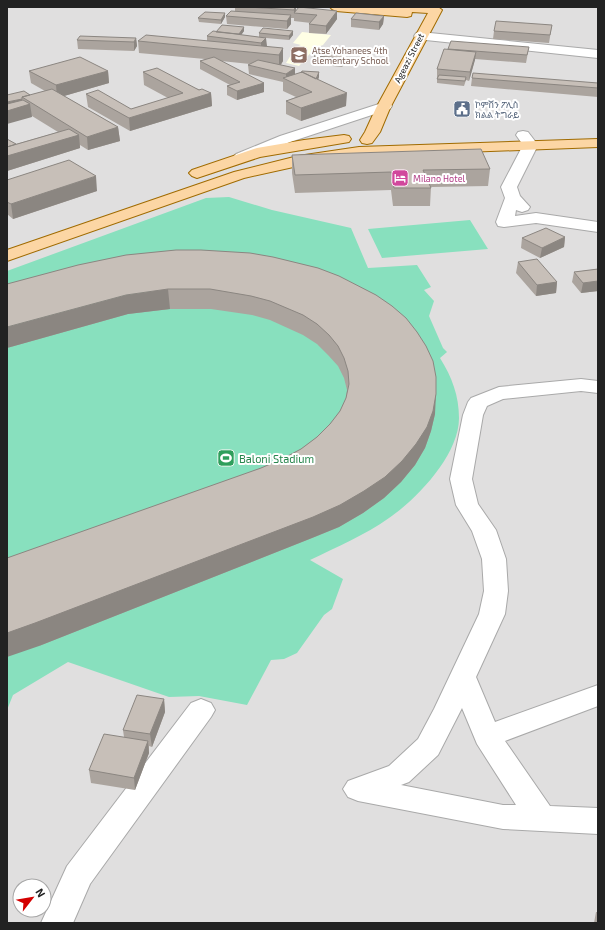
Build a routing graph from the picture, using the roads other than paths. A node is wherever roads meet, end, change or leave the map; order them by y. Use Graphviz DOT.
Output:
graph roads {
  1 [pos="336,7"];
  2 [pos="392,7"];
  3 [pos="435,11"];
  4 [pos="420,36"];
  5 [pos="598,54"];
  6 [pos="383,108"];
  7 [pos="598,133"];
  8 [pos="348,139"];
  9 [pos="527,140"];
  10 [pos="598,143"];
  11 [pos="365,147"];
  12 [pos="241,157"];
  13 [pos="182,178"];
  14 [pos="513,198"];
  15 [pos="536,218"];
  16 [pos="598,227"];
  17 [pos="7,256"];
  18 [pos="598,387"];
  19 [pos="463,677"];
  20 [pos="598,695"];
  21 [pos="200,710"];
  22 [pos="487,736"];
  23 [pos="541,818"];
  24 [pos="598,821"];
  25 [pos="57,923"];
  1 -- 3 [label="main road"];
  2 -- 3 [label="main road"];
  3 -- 4 [label="main road, Ageazi Street"];
  4 -- 5 [label="street"];
  4 -- 6 [label="main road, Ageazi Street"];
  6 -- 8 [label="main road"];
  6 -- 11 [label="main road, Ageazi Street"];
  6 -- 12 [label="street"];
  7 -- 9 [label="main road"];
  8 -- 11 [label="main road"];
  8 -- 12 [label="main road"];
  9 -- 10 [label="main road"];
  9 -- 11 [label="main road"];
  9 -- 11 [label="main road"];
  9 -- 14 [label="street"];
  11 -- 17 [label="main road"];
  12 -- 13 [label="main road"];
  14 -- 15 [label="street"];
  14 -- 15 [label="street"];
  15 -- 16 [label="street"];
  18 -- 19 [label="street"];
  19 -- 22 [label="street"];
  19 -- 23 [label="street"];
  20 -- 22 [label="street"];
  21 -- 25 [label="street"];
  22 -- 23 [label="street"];
  23 -- 24 [label="street"];
}
